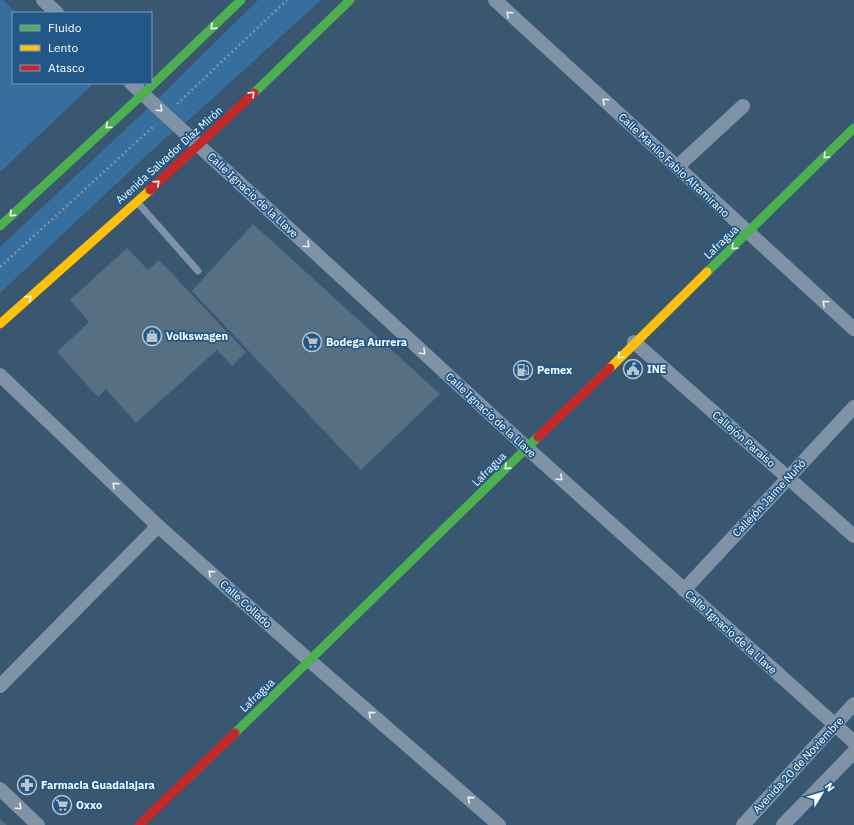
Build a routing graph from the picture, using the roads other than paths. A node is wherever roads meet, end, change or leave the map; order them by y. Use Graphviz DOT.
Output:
graph roads {
  1 [pos="43,0"];
  2 [pos="241,0"];
  3 [pos="350,0"];
  4 [pos="495,0"];
  5 [pos="56,12"];
  6 [pos="132,84"];
  7 [pos="143,94"];
  8 [pos="743,106"];
  9 [pos="854,128"];
  10 [pos="200,145"];
  11 [pos="677,167"];
  12 [pos="136,201"];
  13 [pos="0,226"];
  14 [pos="748,233"];
  15 [pos="198,271"];
  16 [pos="0,324"];
  17 [pos="854,329"];
  18 [pos="634,342"];
  19 [pos="0,375"];
  20 [pos="854,407"];
  21 [pos="527,448"];
  22 [pos="788,478"];
  23 [pos="158,526"];
  24 [pos="854,536"];
  25 [pos="684,590"];
  26 [pos="310,661"];
  27 [pos="0,686"];
  28 [pos="854,704"];
  29 [pos="834,725"];
  30 [pos="854,742"];
  31 [pos="854,752"];
  32 [pos="0,790"];
  33 [pos="38,825"];
  34 [pos="139,825"];
  35 [pos="499,825"];
  36 [pos="743,825"];
  37 [pos="783,825"];
  1 -- 5 [label="street"];
  2 -- 7 [label="street, one-way"];
  10 -- 3 [label="street, Avenida Salvador Díaz Mirón, one-way"];
  11 -- 4 [label="street, Calle Manlio Fabio Altamirano, one-way"];
  6 -- 7 [label="street, Calle Ignacio de la Llave"];
  7 -- 10 [label="street, Calle Ignacio de la Llave, one-way"];
  7 -- 13 [label="street, one-way"];
  8 -- 11 [label="street"];
  9 -- 14 [label="street, Lafragua, one-way"];
  12 -- 10 [label="street, Avenida Salvador Díaz Mirón, one-way"];
  10 -- 21 [label="street, Calle Ignacio de la Llave, one-way"];
  11 -- 14 [label="street, Calle Manlio Fabio Altamirano"];
  12 -- 15 [label="lane"];
  16 -- 12 [label="street, Avenida Salvador Díaz Mirón, one-way"];
  17 -- 14 [label="street, Calle Manlio Fabio Altamirano, one-way"];
  14 -- 18 [label="street, Lafragua, one-way"];
  18 -- 21 [label="street, Lafragua, one-way"];
  18 -- 22 [label="street, Callejón Paraíso"];
  23 -- 19 [label="street, Calle Collado, one-way"];
  20 -- 22 [label="street, Callejón Jaime Nuñó"];
  21 -- 25 [label="street, Calle Ignacio de la Llave, one-way"];
  21 -- 26 [label="street, Lafragua, one-way"];
  22 -- 24 [label="street, Callejón Paraíso"];
  22 -- 25 [label="street, Callejón Jaime Nuñó"];
  26 -- 23 [label="street, Calle Collado, one-way"];
  23 -- 27 [label="street"];
  25 -- 29 [label="street, Calle Ignacio de la Llave"];
  26 -- 34 [label="street, Lafragua"];
  35 -- 26 [label="street, Calle Collado, one-way"];
  28 -- 29 [label="street, Avenida 20 de Noviembre"];
  29 -- 30 [label="street, Calle Ignacio de la Llave"];
  29 -- 36 [label="street, Avenida 20 de Noviembre"];
  31 -- 37 [label="street"];
  32 -- 33 [label="street, one-way"];
}
